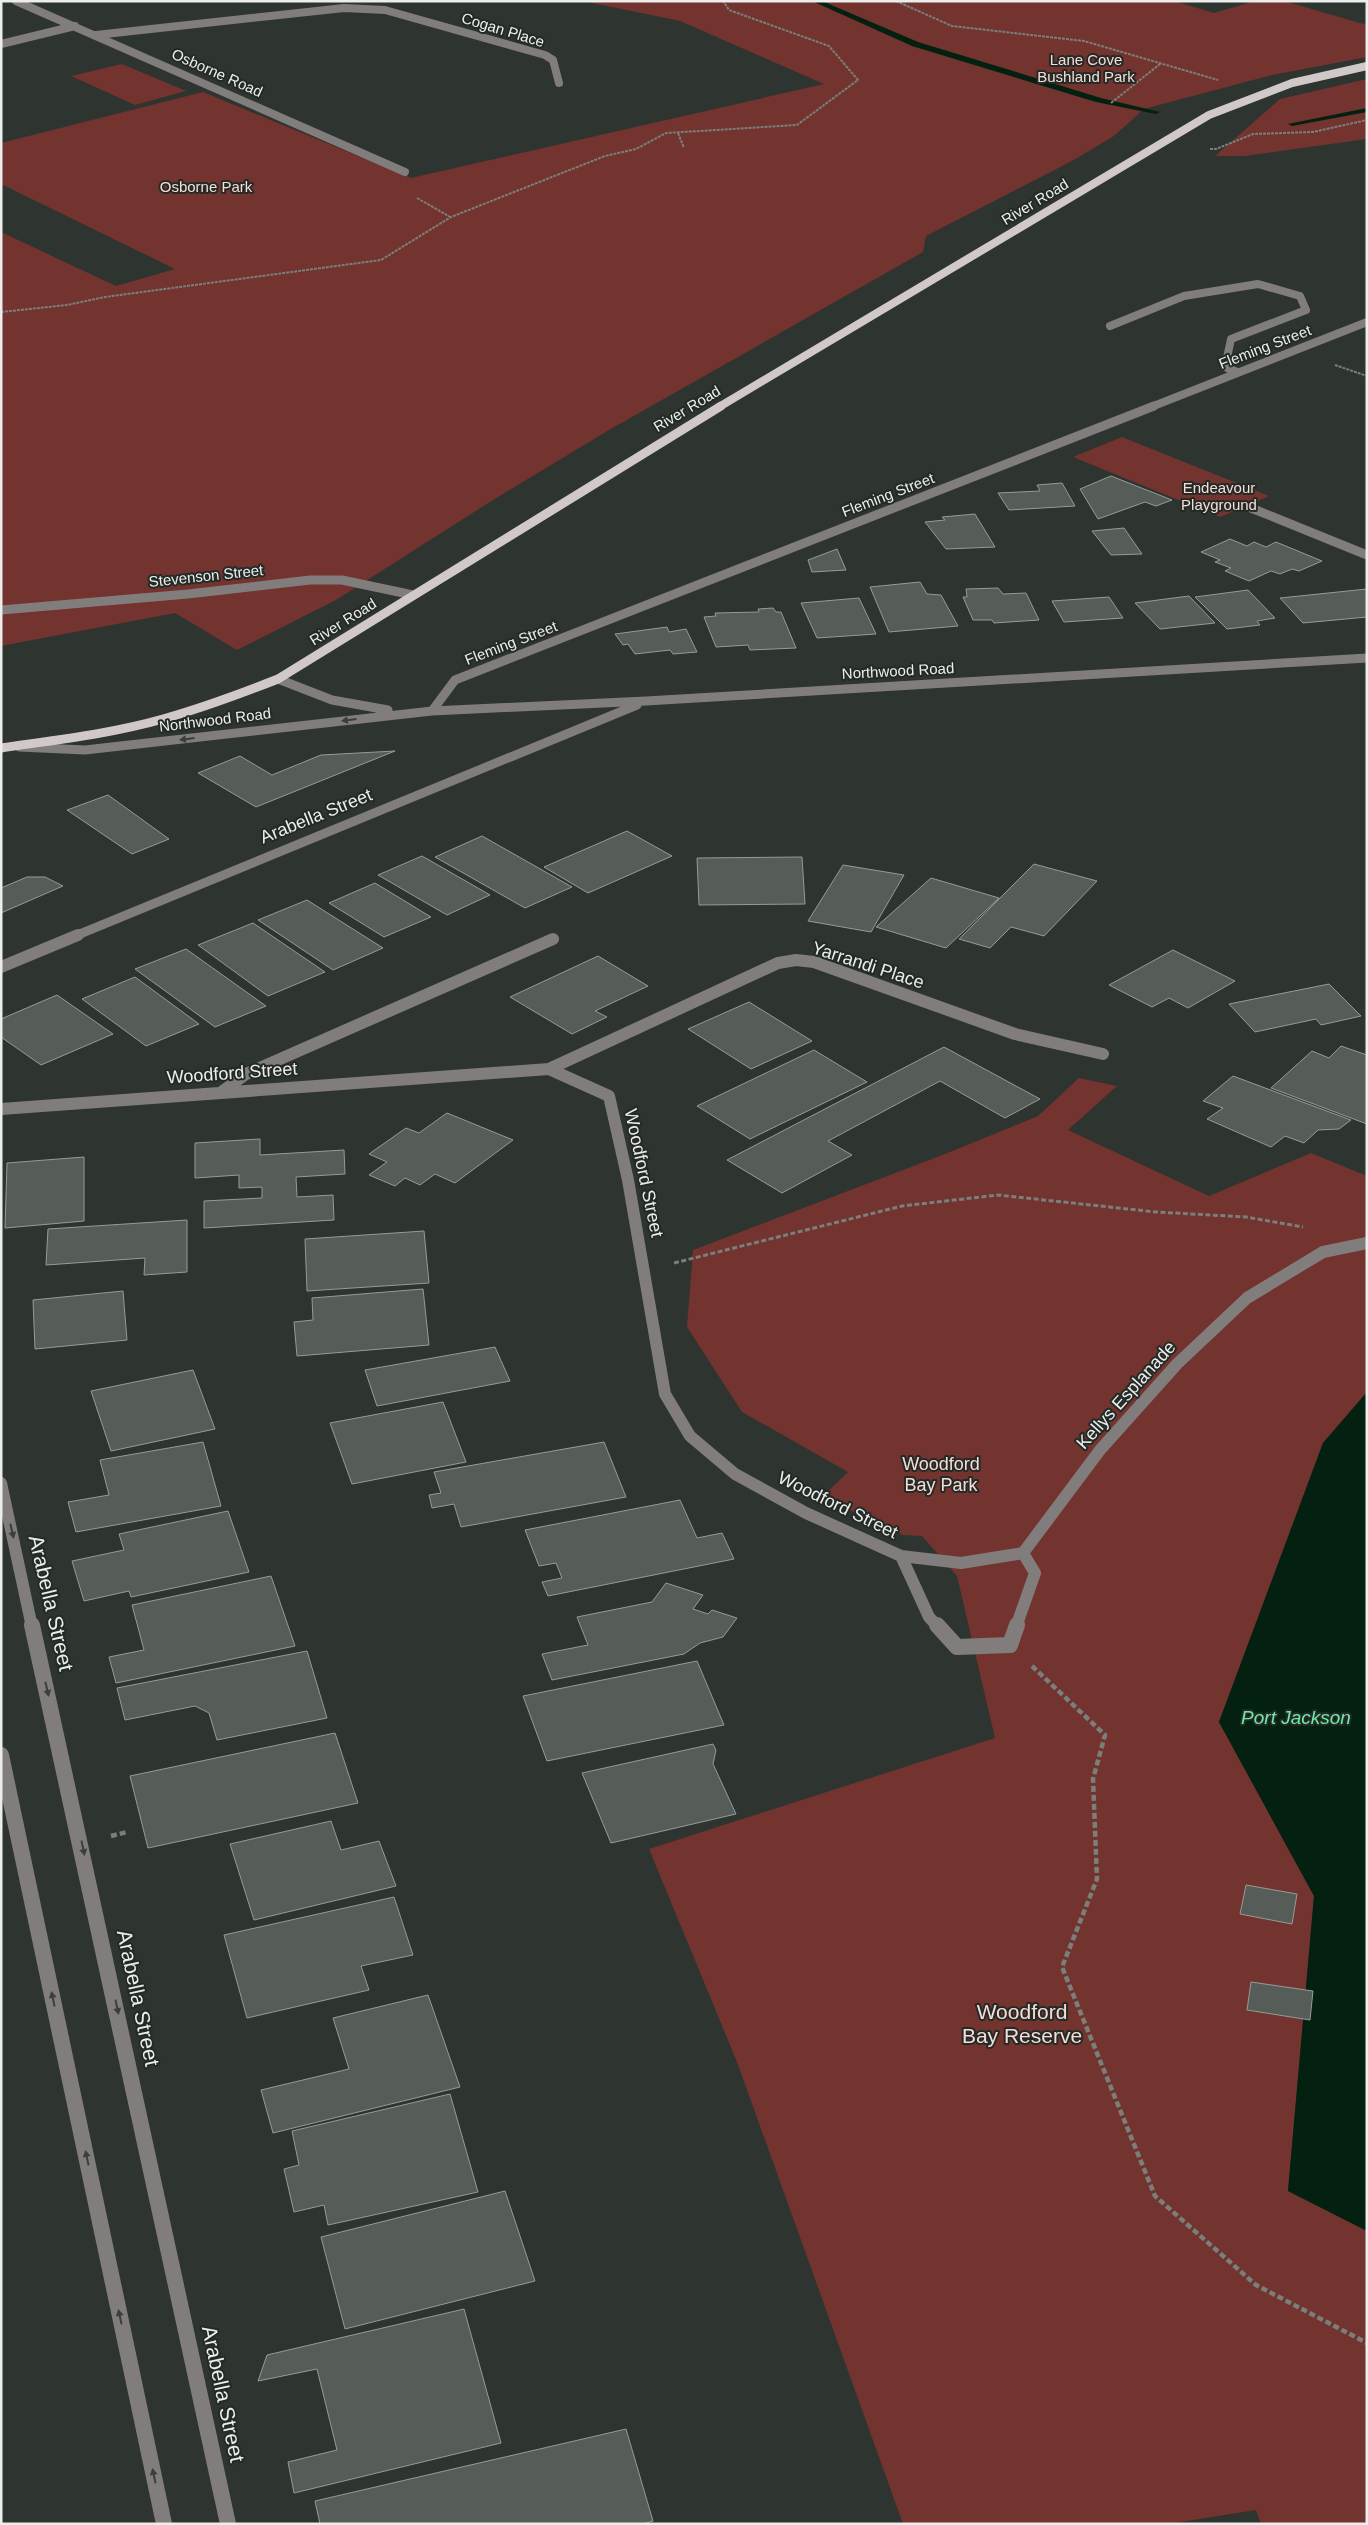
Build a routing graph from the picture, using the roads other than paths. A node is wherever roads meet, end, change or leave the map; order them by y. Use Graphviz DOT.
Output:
graph roads {
  1 [pos="16,1"];
  2 [pos="75,26"];
  3 [pos="96,35"];
  4 [pos="1,44"];
  5 [pos="1367,66"];
  6 [pos="559,83"];
  7 [pos="406,172"];
  8 [pos="1367,322"];
  9 [pos="1110,326"];
  10 [pos="1238,372"];
  11 [pos="1251,508"];
  12 [pos="1367,555"];
  13 [pos="413,595"];
  14 [pos="1,610"];
  15 [pos="1367,658"];
  16 [pos="278,679"];
  17 [pos="646,701"];
  18 [pos="432,711"];
  19 [pos="14,747"];
  20 [pos="1,748"];
  21 [pos="553,939"];
  22 [pos="1,967"];
  23 [pos="1103,1054"];
  24 [pos="549,1069"];
  25 [pos="220,1093"];
  26 [pos="1,1108"];
  27 [pos="1367,1243"];
  28 [pos="1,1483"];
  29 [pos="1023,1553"];
  30 [pos="901,1556"];
  31 [pos="1,1755"];
  32 [pos="164,2524"];
  33 [pos="228,2524"];
  1 -- 2 [label="street, Osborne Road"];
  2 -- 3 [label="street, Osborne Road"];
  2 -- 4 [label="street"];
  3 -- 6 [label="street, Cogan Place"];
  3 -- 7 [label="street, Osborne Road"];
  5 -- 13 [label="main road, River Road"];
  8 -- 10 [label="street, Fleming Street"];
  9 -- 10 [label="street"];
  10 -- 18 [label="street, Fleming Street"];
  11 -- 12 [label="street"];
  13 -- 14 [label="street, Stevenson Street"];
  13 -- 16 [label="main road, River Road"];
  15 -- 17 [label="street, Northwood Road"];
  16 -- 18 [label="street, Northwood Road"];
  16 -- 19 [label="main road, River Road"];
  17 -- 18 [label="street, Northwood Road"];
  17 -- 22 [label="street, Arabella Street"];
  18 -- 19 [label="street, Northwood Road, one-way"];
  19 -- 20 [label="main road, Northwood Road"];
  21 -- 25 [label="street"];
  23 -- 24 [label="street, Yarrandi Place"];
  24 -- 25 [label="street, Woodford Street"];
  24 -- 30 [label="street, Woodford Street"];
  25 -- 26 [label="street, Woodford Street"];
  27 -- 29 [label="street, Kellys Esplanade"];
  28 -- 33 [label="street, Arabella Street, one-way"];
  29 -- 30 [label="street, Woodford Street"];
  29 -- 30 [label="street"];
  32 -- 31 [label="street, one-way"];
}
